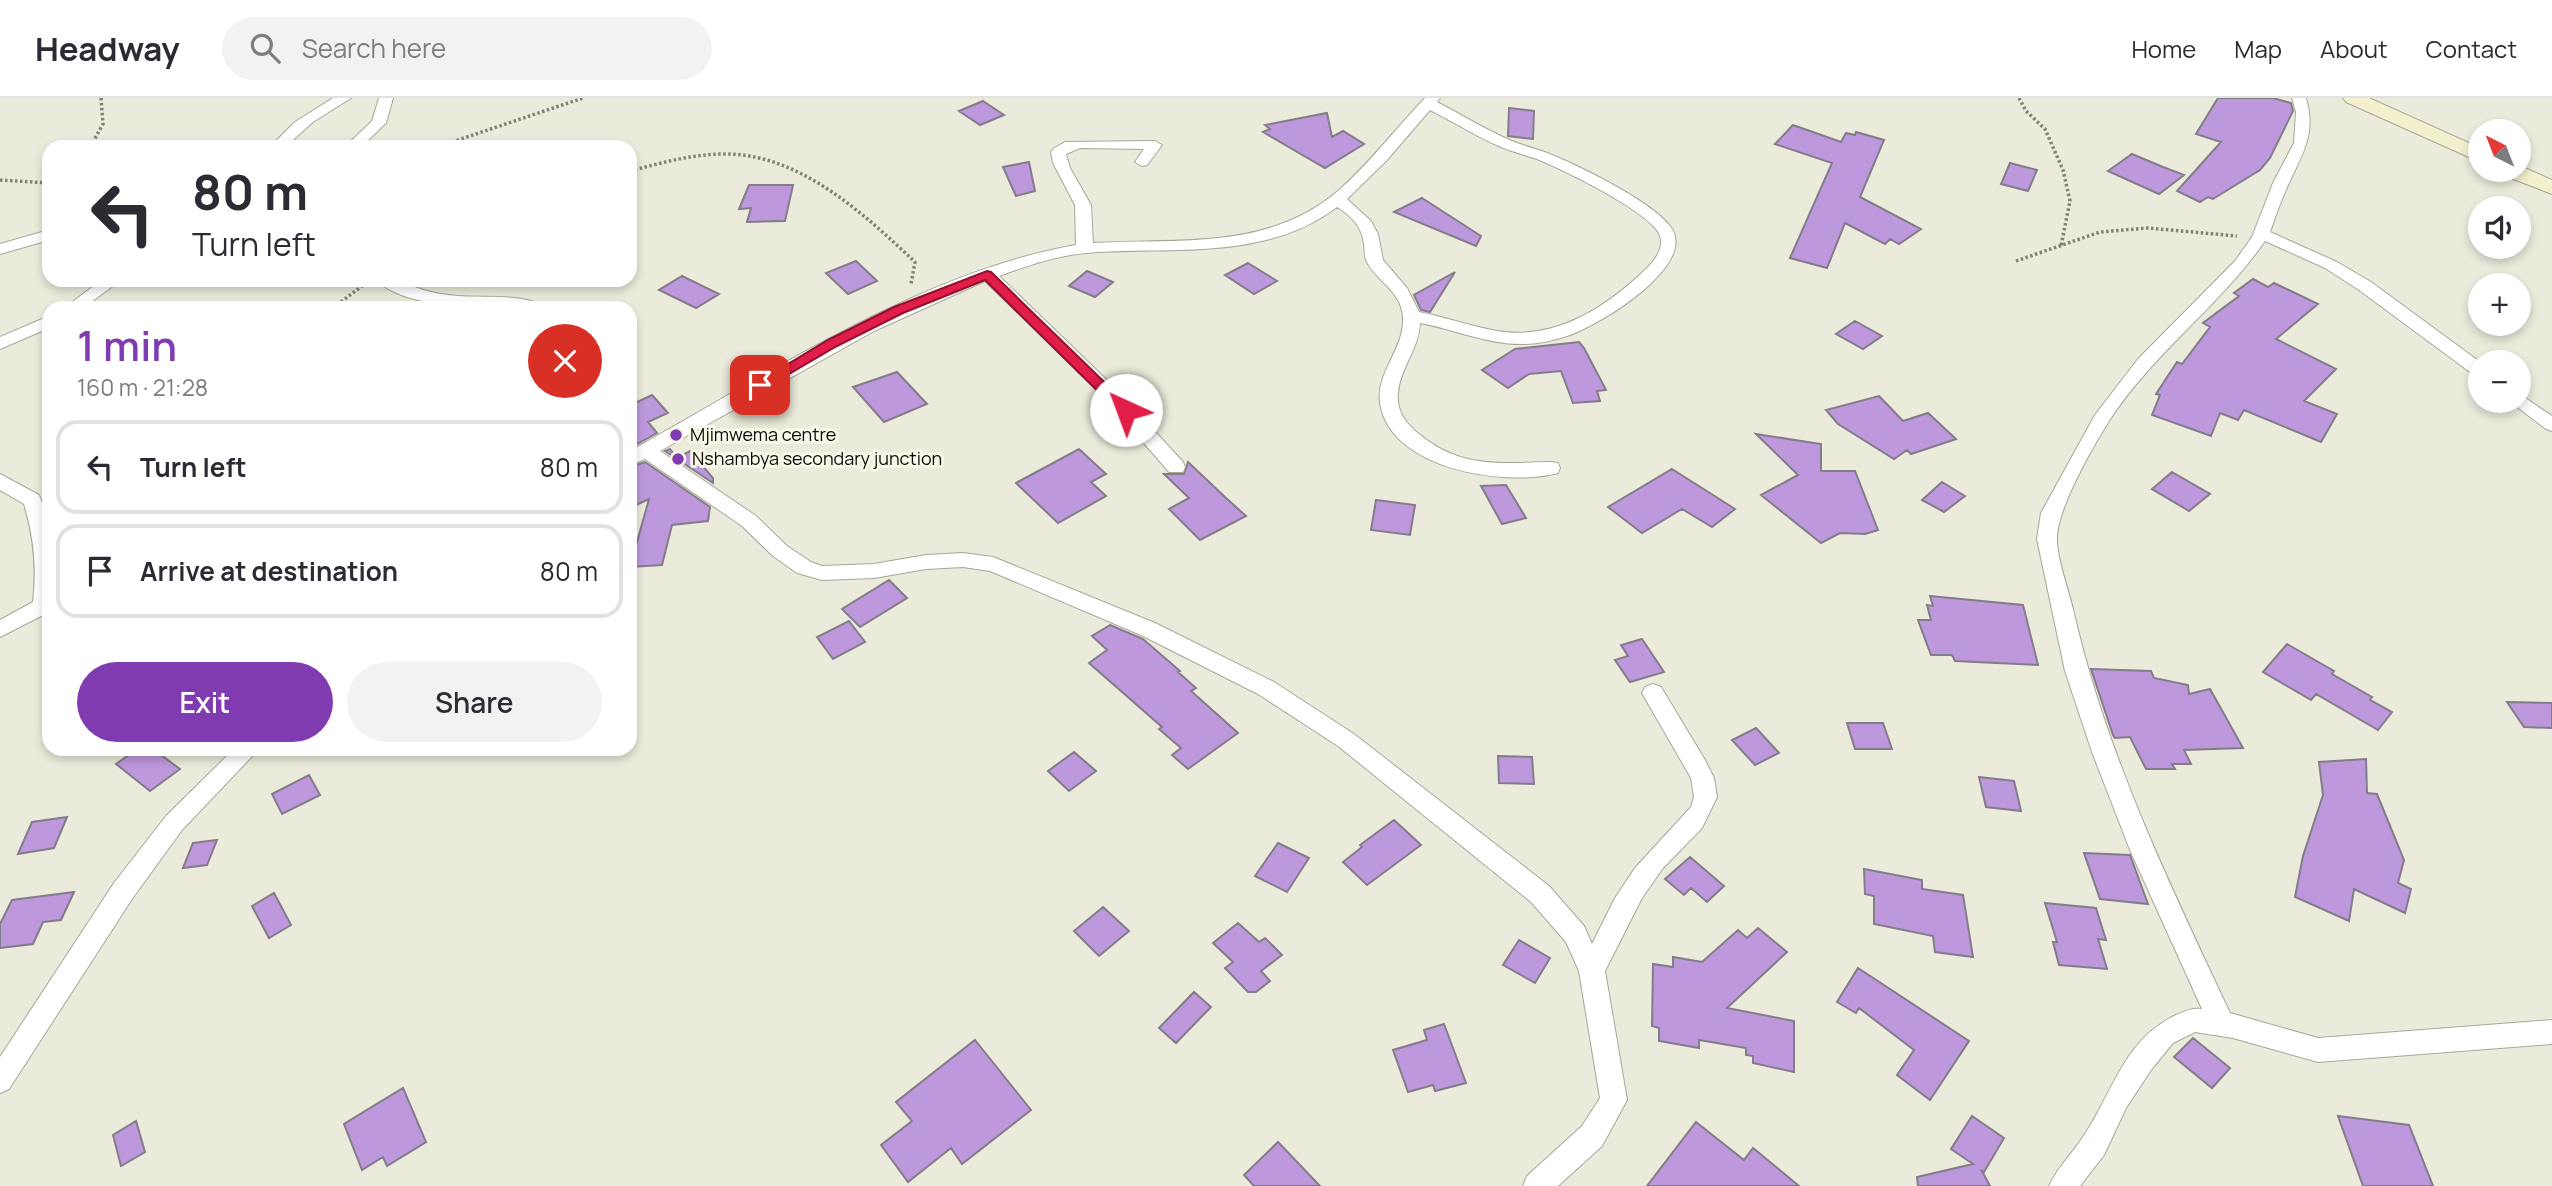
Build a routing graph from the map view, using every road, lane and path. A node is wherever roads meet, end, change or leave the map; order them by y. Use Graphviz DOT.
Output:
graph roads {
  1 [pos="100,98"];
  2 [pos="344,98"];
  3 [pos="386,98"];
  4 [pos="583,98"];
  5 [pos="2019,98"];
  6 [pos="2299,98"];
  7 [pos="2353,98"];
  8 [pos="1431,101"];
  9 [pos="94,140"];
  10 [pos="283,140"];
  11 [pos="360,140"];
  12 [pos="458,140"];
  13 [pos="2468,151"];
  14 [pos="1142,162"];
  15 [pos="637,168"];
  16 [pos="2531,179"];
  17 [pos="0,180"];
  18 [pos="42,183"];
  19 [pos="2552,188"];
  20 [pos="1335,199"];
  21 [pos="2261,235"];
  22 [pos="42,236"];
  23 [pos="2061,246"];
  24 [pos="1084,248"];
  25 [pos="0,249"];
  26 [pos="2016,261"];
  27 [pos="987,274"];
  28 [pos="103,287"];
  29 [pos="361,287"];
  30 [pos="399,287"];
  31 [pos="82,301"];
  32 [pos="343,301"];
  33 [pos="448,301"];
  34 [pos="898,310"];
  35 [pos="1412,316"];
  36 [pos="42,324"];
  37 [pos="0,344"];
  38 [pos="2468,362"];
  39 [pos="2531,409"];
  40 [pos="2552,425"];
  41 [pos="638,455"];
  42 [pos="1177,467"];
  43 [pos="1551,468"];
  44 [pos="0,481"];
  45 [pos="42,530"];
  46 [pos="42,607"];
  47 [pos="0,629"];
  48 [pos="1653,693"];
  49 [pos="241,756"];
  50 [pos="1592,971"];
  51 [pos="2222,1025"];
  52 [pos="2552,1032"];
  53 [pos="0,1080"];
  54 [pos="1537,1186"];
  55 [pos="2063,1186"];
  1 -- 9 [label="path"];
  2 -- 10 [label="street"];
  3 -- 11 [label="street"];
  4 -- 12 [label="path"];
  5 -- 23 [label="path"];
  6 -- 21 [label="street"];
  7 -- 13 [label="main road"];
  8 -- 20 [label="street"];
  8 -- 35 [label="street"];
  14 -- 24 [label="street"];
  15 -- 34 [label="path"];
  16 -- 19 [label="main road"];
  17 -- 18 [label="path"];
  20 -- 24 [label="street"];
  20 -- 35 [label="street"];
  21 -- 23 [label="path"];
  21 -- 38 [label="street"];
  21 -- 51 [label="street"];
  22 -- 25 [label="street"];
  23 -- 26 [label="path"];
  24 -- 27 [label="street"];
  27 -- 34 [label="street"];
  27 -- 42 [label="street"];
  28 -- 31 [label="street"];
  29 -- 32 [label="path"];
  30 -- 33 [label="street"];
  34 -- 41 [label="street"];
  35 -- 43 [label="street"];
  36 -- 37 [label="street"];
  39 -- 40 [label="street"];
  41 -- 50 [label="street"];
  44 -- 45 [label="street"];
  46 -- 47 [label="street"];
  48 -- 50 [label="street"];
  49 -- 53 [label="street"];
  50 -- 54 [label="street"];
  51 -- 52 [label="street"];
  51 -- 55 [label="street"];
}
